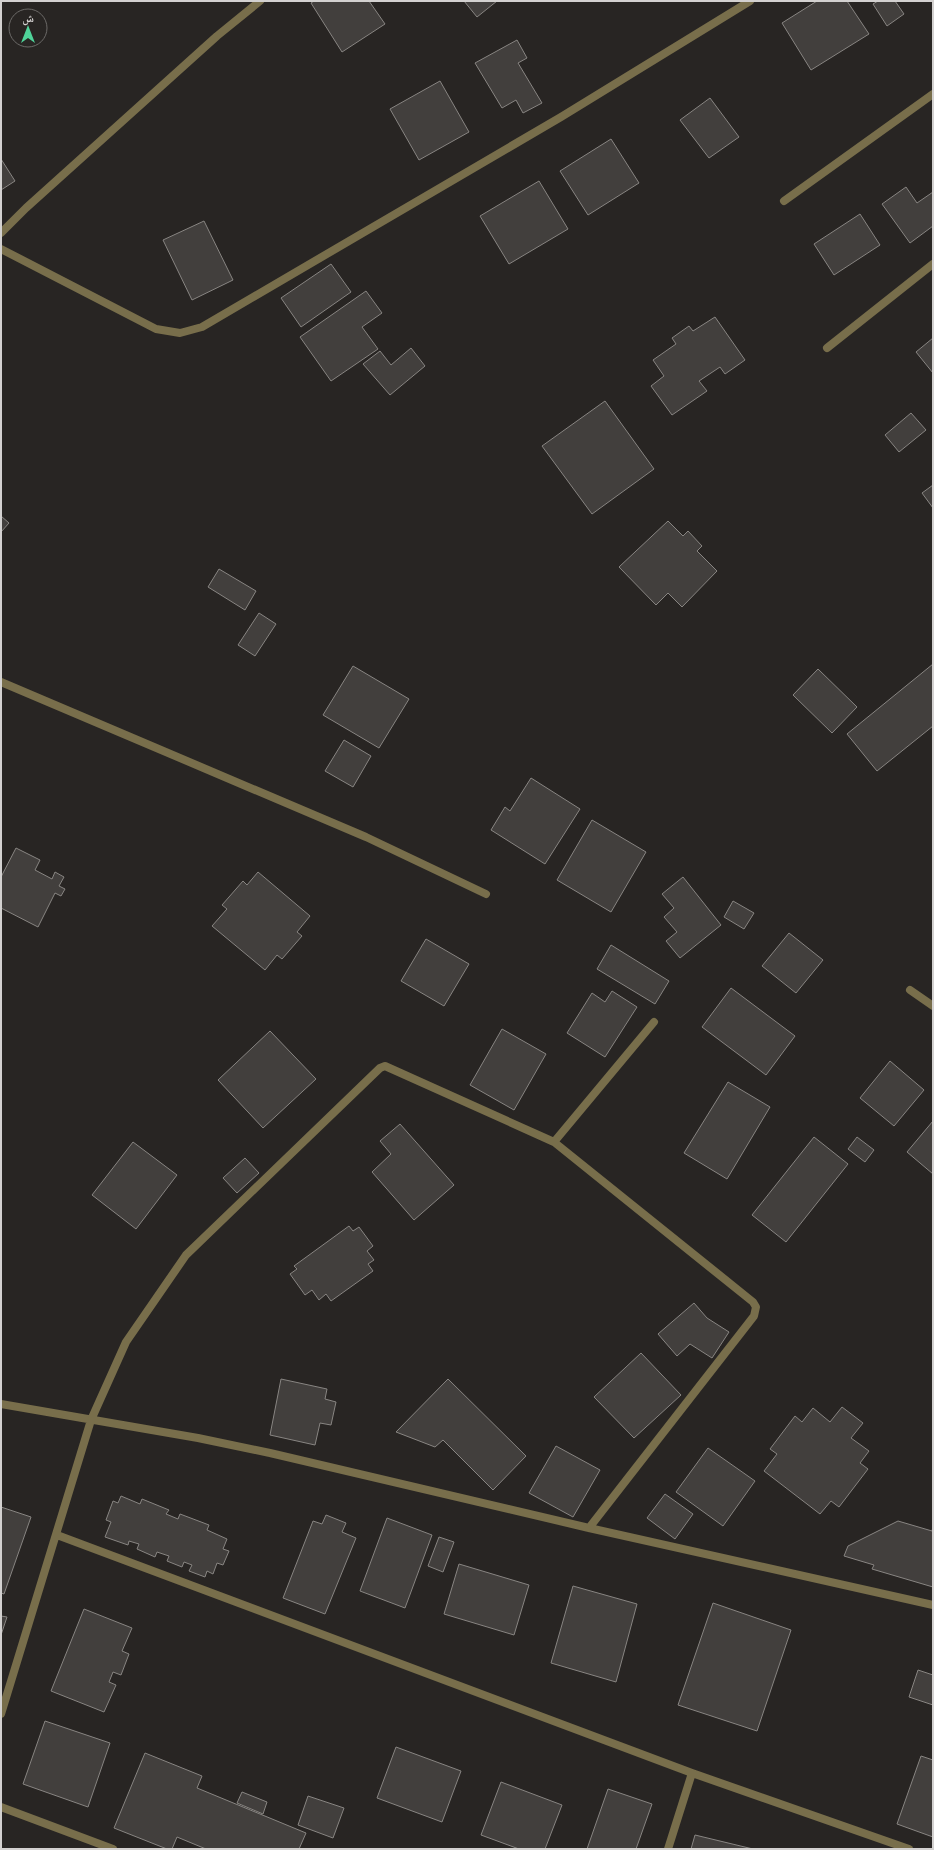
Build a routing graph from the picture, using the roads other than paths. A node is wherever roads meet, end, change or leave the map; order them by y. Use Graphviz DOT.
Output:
graph roads {
  1 [pos="260,1"];
  2 [pos="750,1"];
  3 [pos="933,94"];
  4 [pos="784,201"];
  5 [pos="1,233"];
  6 [pos="1,249"];
  7 [pos="933,264"];
  8 [pos="827,348"];
  9 [pos="1,682"];
  10 [pos="486,894"];
  11 [pos="910,990"];
  12 [pos="933,1006"];
  13 [pos="654,1022"];
  14 [pos="554,1142"];
  15 [pos="1,1404"];
  16 [pos="91,1420"];
  17 [pos="589,1528"];
  18 [pos="57,1535"];
  19 [pos="933,1605"];
  20 [pos="1,1714"];
  21 [pos="692,1773"];
  22 [pos="1,1807"];
  23 [pos="113,1849"];
  24 [pos="668,1849"];
  25 [pos="909,1849"];
  1 -- 5 [label="street"];
  2 -- 6 [label="street"];
  3 -- 4 [label="street"];
  7 -- 8 [label="street"];
  9 -- 10 [label="street"];
  11 -- 12 [label="street"];
  13 -- 14 [label="street"];
  14 -- 16 [label="street"];
  14 -- 17 [label="street"];
  15 -- 16 [label="street"];
  16 -- 17 [label="street"];
  16 -- 18 [label="street"];
  17 -- 19 [label="street"];
  18 -- 20 [label="street"];
  18 -- 21 [label="street"];
  21 -- 24 [label="street"];
  21 -- 25 [label="street"];
  22 -- 23 [label="street"];
}
